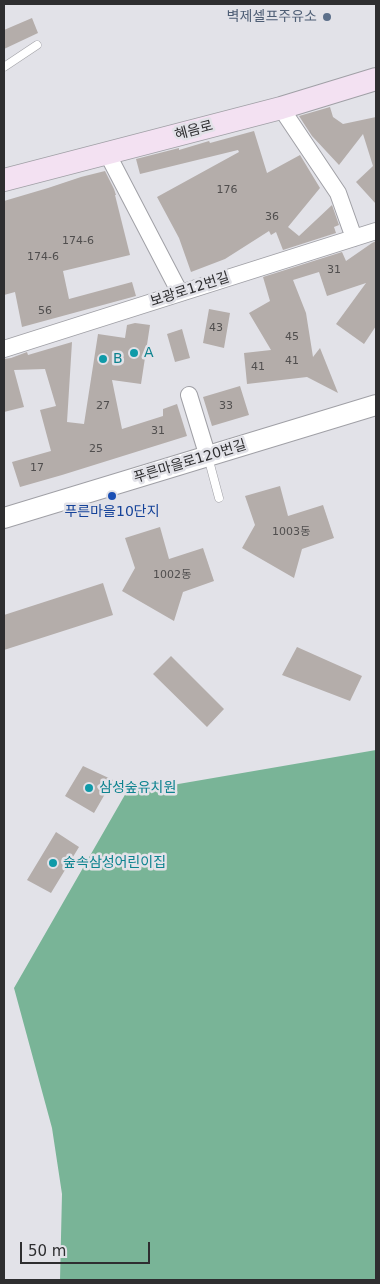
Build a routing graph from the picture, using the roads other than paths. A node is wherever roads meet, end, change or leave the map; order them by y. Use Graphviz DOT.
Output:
graph roads {
  1 [pos="37,45"];
  2 [pos="4,67"];
  3 [pos="376,79"];
  4 [pos="281,108"];
  5 [pos="107,154"];
  6 [pos="4,180"];
  7 [pos="376,231"];
  8 [pos="354,238"];
  9 [pos="180,293"];
  10 [pos="4,349"];
  11 [pos="189,395"];
  12 [pos="376,405"];
  13 [pos="208,457"];
  14 [pos="220,498"];
  15 [pos="4,518"];
  1 -- 2 [label="lane"];
  3 -- 4 [label="main road, 혜음로"];
  4 -- 5 [label="main road, 혜음로"];
  4 -- 8 [label="street"];
  5 -- 6 [label="main road, 혜음로"];
  5 -- 9 [label="street"];
  7 -- 8 [label="street, 보광로12번길"];
  8 -- 9 [label="street, 보광로12번길"];
  9 -- 10 [label="street, 보광로12번길"];
  11 -- 13 [label="street"];
  12 -- 13 [label="street, 푸른마을로120번길"];
  13 -- 14 [label="lane"];
  13 -- 15 [label="street, 푸른마을로120번길"];
}
